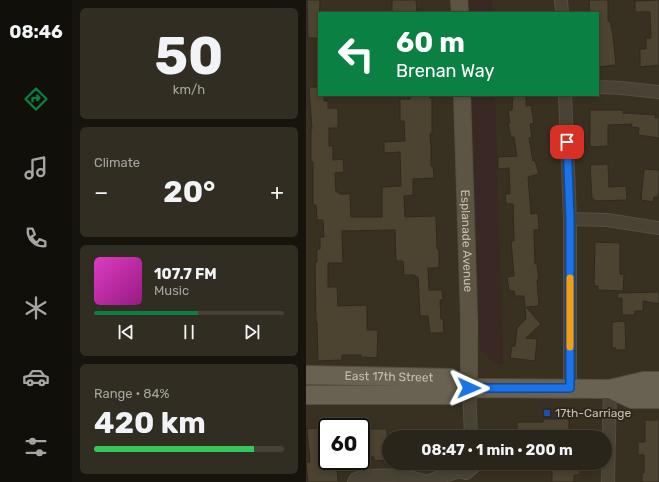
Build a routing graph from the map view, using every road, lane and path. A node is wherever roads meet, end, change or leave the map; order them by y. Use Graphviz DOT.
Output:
graph roads {
  1 [pos="459,0"];
  2 [pos="561,0"];
  3 [pos="460,12"];
  4 [pos="562,12"];
  5 [pos="599,87"];
  6 [pos="659,92"];
  7 [pos="462,96"];
  8 [pos="565,96"];
  9 [pos="570,219"];
  10 [pos="659,228"];
  11 [pos="306,376"];
  12 [pos="659,381"];
  13 [pos="469,388"];
  14 [pos="570,388"];
  15 [pos="610,390"];
  16 [pos="306,395"];
  17 [pos="659,400"];
  18 [pos="471,430"];
  19 [pos="452,470"];
  20 [pos="354,482"];
  21 [pos="426,482"];
  22 [pos="608,482"];
  1 -- 3 [label="street"];
  2 -- 4 [label="street"];
  5 -- 6 [label="street"];
  7 -- 13 [label="street, Esplanade Avenue"];
  8 -- 9 [label="street"];
  9 -- 10 [label="street"];
  9 -- 14 [label="street"];
  11 -- 13 [label="main road, East 17th Street"];
  12 -- 15 [label="main road, East 17th Street"];
  13 -- 14 [label="main road, East 17th Street"];
  13 -- 16 [label="main road, East 17th Street"];
  13 -- 18 [label="street"];
  14 -- 15 [label="main road, East 17th Street"];
  15 -- 17 [label="main road, East 17th Street"];
  15 -- 22 [label="street"];
  19 -- 21 [label="street"];
  20 -- 21 [label="street"];
}
